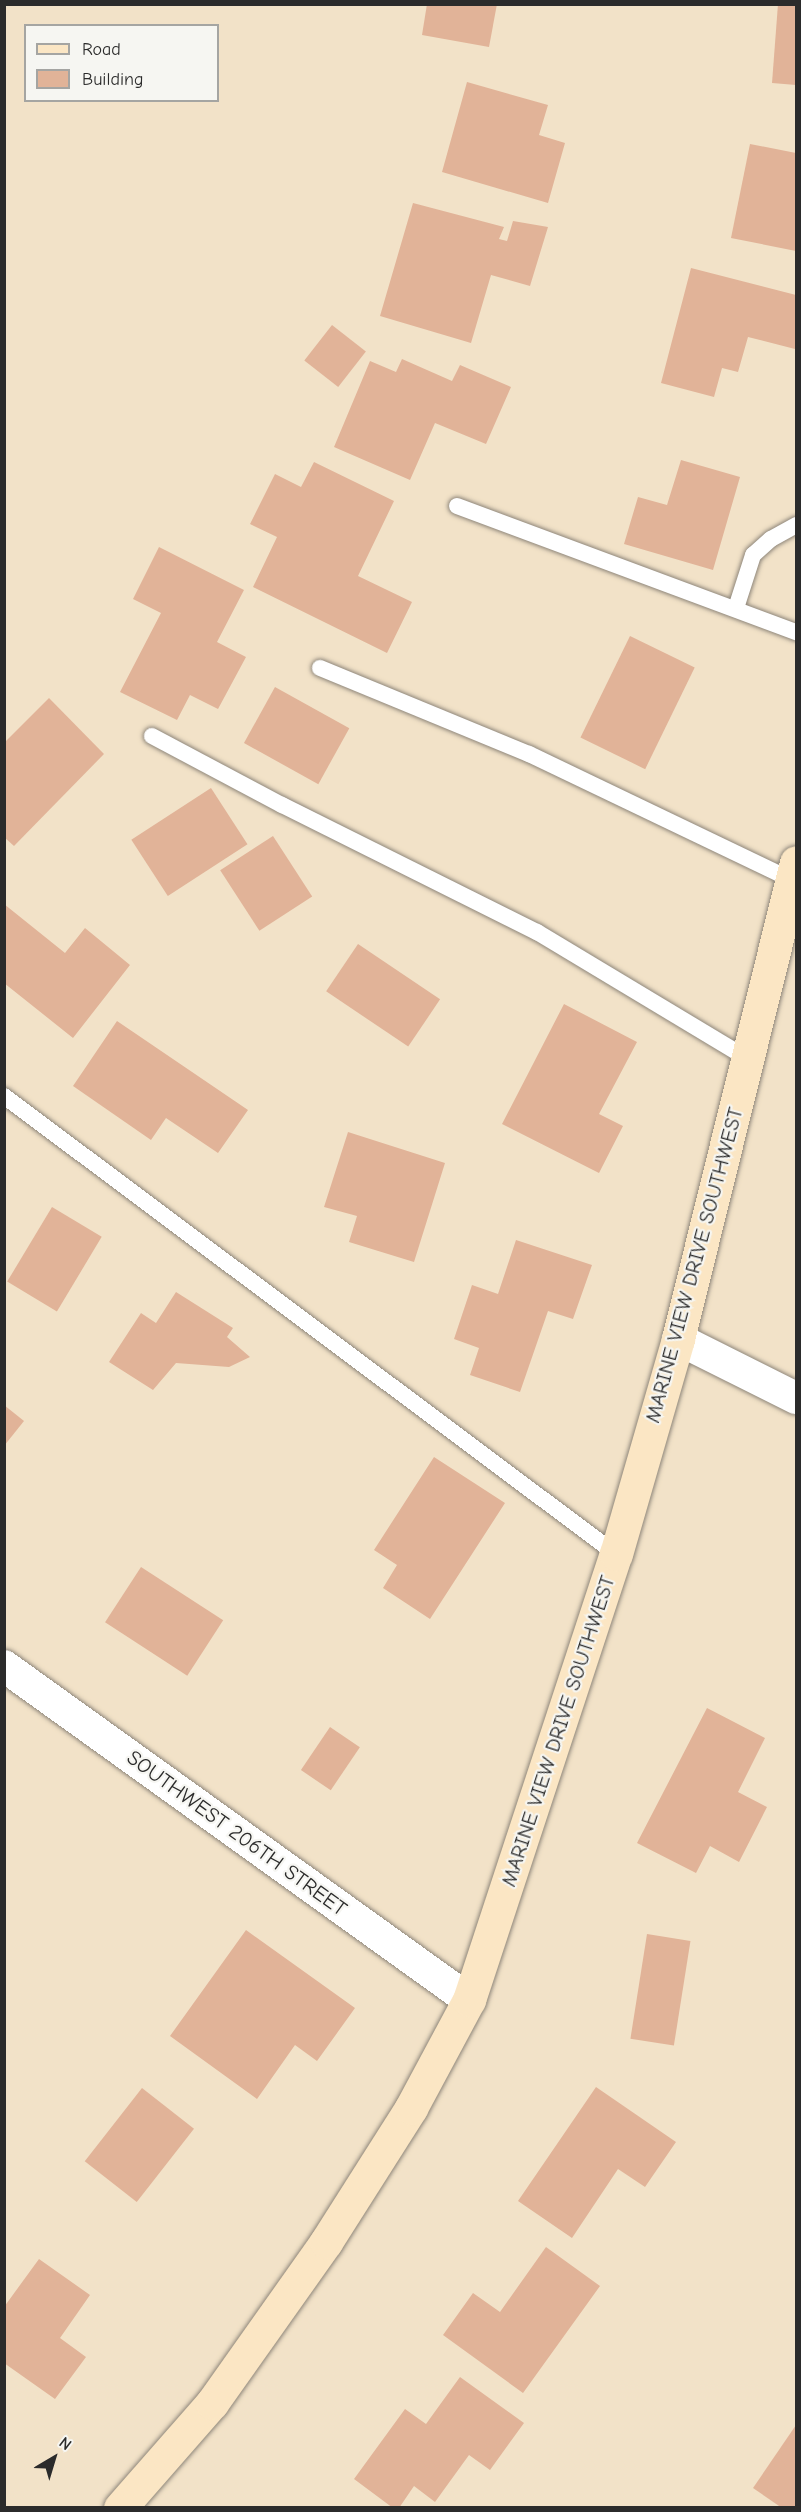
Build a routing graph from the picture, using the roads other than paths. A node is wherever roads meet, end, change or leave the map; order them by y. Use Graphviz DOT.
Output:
graph roads {
  1 [pos="457,506"];
  2 [pos="796,525"];
  3 [pos="736,608"];
  4 [pos="796,632"];
  5 [pos="320,668"];
  6 [pos="152,736"];
  7 [pos="794,871"];
  8 [pos="747,1058"];
  9 [pos="4,1096"];
  10 [pos="678,1339"];
  11 [pos="796,1398"];
  12 [pos="616,1554"];
  13 [pos="4,1666"];
  14 [pos="469,2000"];
  15 [pos="120,2508"];
  1 -- 3 [label="lane"];
  2 -- 3 [label="lane"];
  3 -- 4 [label="lane"];
  5 -- 7 [label="lane"];
  6 -- 8 [label="lane"];
  7 -- 8 [label="street, MARINE VIEW DRIVE SOUTHWEST"];
  8 -- 10 [label="street, MARINE VIEW DRIVE SOUTHWEST"];
  9 -- 12 [label="lane"];
  10 -- 11 [label="street"];
  10 -- 12 [label="street, MARINE VIEW DRIVE SOUTHWEST"];
  12 -- 14 [label="street, MARINE VIEW DRIVE SOUTHWEST"];
  13 -- 14 [label="street, SOUTHWEST 206TH STREET"];
  14 -- 15 [label="street, MARINE VIEW DRIVE SOUTHWEST"];
}
